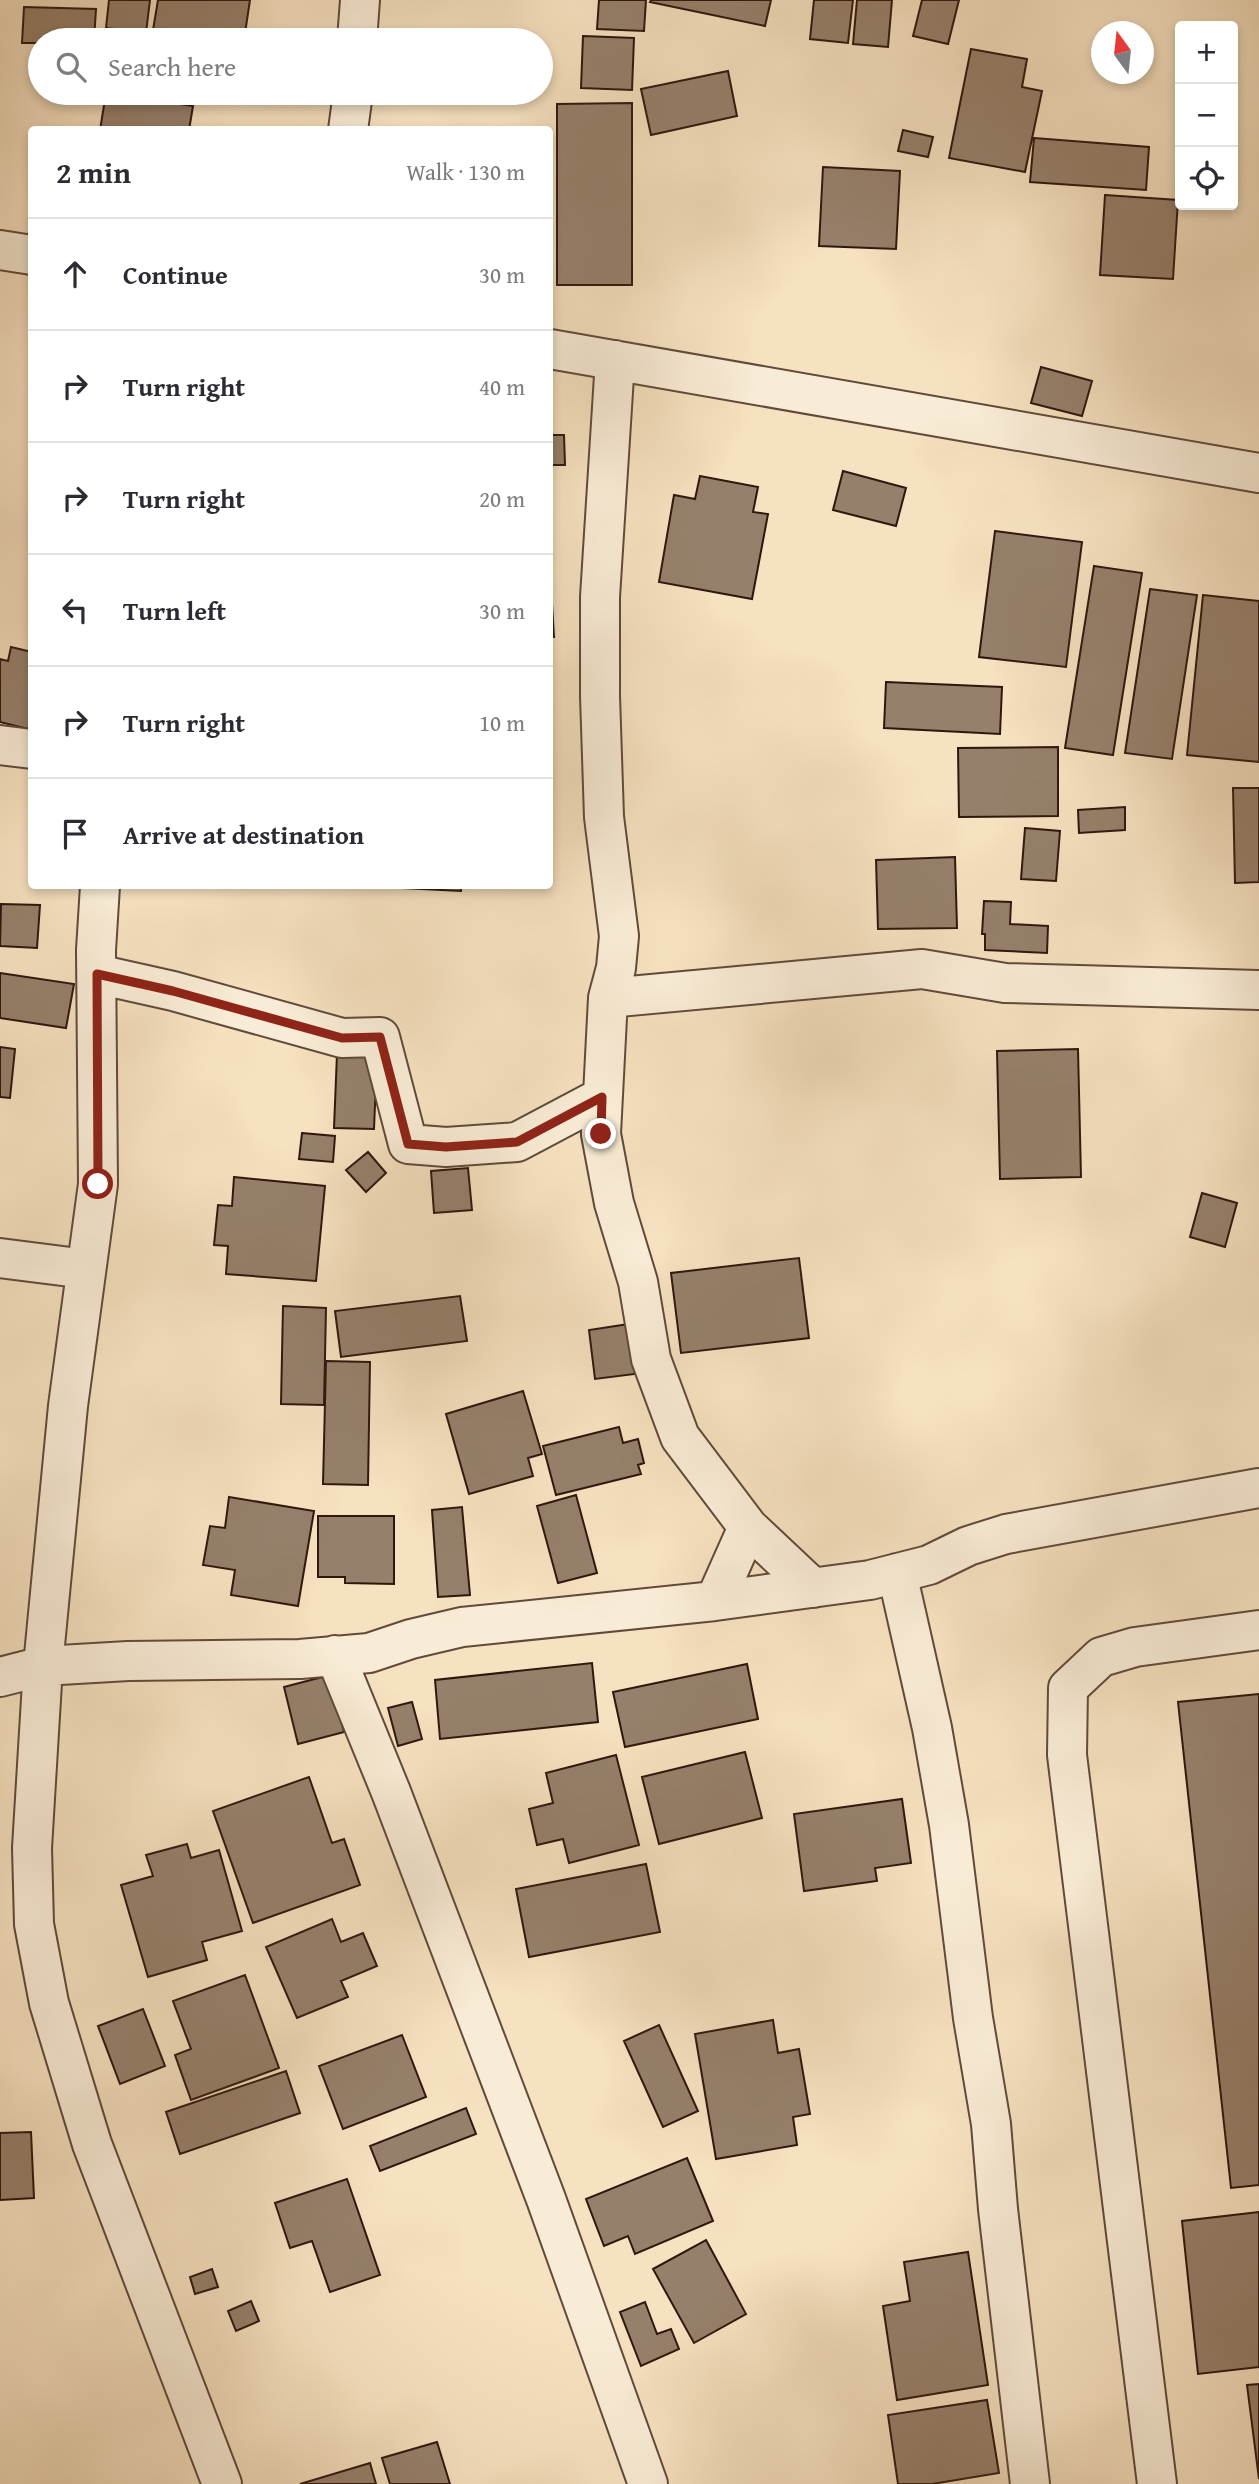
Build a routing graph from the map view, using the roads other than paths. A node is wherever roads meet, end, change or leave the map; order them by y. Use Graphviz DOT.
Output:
graph roads {
  1 [pos="360,0"];
  2 [pos="359,28"];
  3 [pos="351,105"];
  4 [pos="349,126"];
  5 [pos="0,250"];
  6 [pos="28,255"];
  7 [pos="553,350"];
  8 [pos="614,360"];
  9 [pos="1259,473"];
  10 [pos="0,745"];
  11 [pos="28,748"];
  12 [pos="100,889"];
  13 [pos="97,974"];
  14 [pos="1259,990"];
  15 [pos="608,998"];
  16 [pos="602,1097"];
  17 [pos="0,1258"];
  18 [pos="86,1269"];
  19 [pos="1259,1488"];
  20 [pos="748,1527"];
  21 [pos="897,1573"];
  22 [pos="813,1588"];
  23 [pos="715,1601"];
  24 [pos="1259,1630"];
  25 [pos="335,1655"];
  26 [pos="43,1666"];
  27 [pos="0,1677"];
  28 [pos="222,2484"];
  29 [pos="648,2484"];
  30 [pos="1030,2484"];
  31 [pos="1157,2484"];
  1 -- 2 [label="street"];
  3 -- 4 [label="street"];
  5 -- 6 [label="street"];
  7 -- 8 [label="street"];
  8 -- 9 [label="street"];
  8 -- 15 [label="street"];
  10 -- 11 [label="street"];
  12 -- 13 [label="street"];
  13 -- 16 [label="street"];
  13 -- 18 [label="street"];
  14 -- 15 [label="street"];
  15 -- 16 [label="street"];
  16 -- 20 [label="street"];
  17 -- 18 [label="street"];
  18 -- 26 [label="street"];
  19 -- 21 [label="street"];
  20 -- 22 [label="street"];
  20 -- 23 [label="street"];
  21 -- 22 [label="street"];
  21 -- 30 [label="street"];
  22 -- 23 [label="street"];
  23 -- 25 [label="street"];
  24 -- 31 [label="street"];
  25 -- 26 [label="street"];
  25 -- 29 [label="street"];
  26 -- 27 [label="street"];
  26 -- 28 [label="street"];
}
